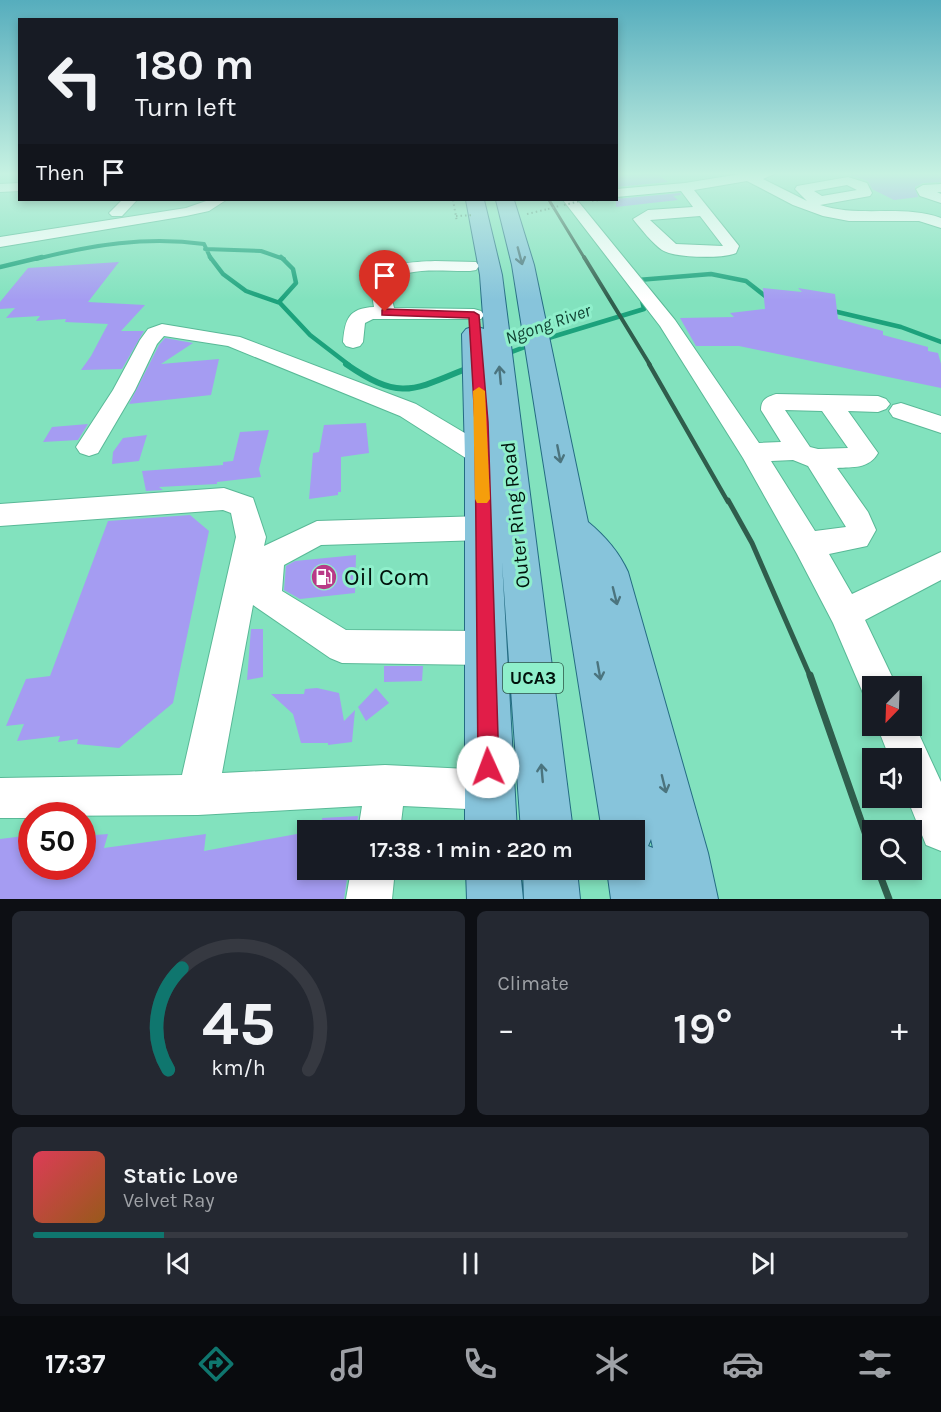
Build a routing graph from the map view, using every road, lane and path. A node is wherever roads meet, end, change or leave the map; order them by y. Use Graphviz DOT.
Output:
graph roads {
  1 [pos="161,216"];
  2 [pos="458,216"];
  3 [pos="462,216"];
  4 [pos="475,216"];
  5 [pos="515,216"];
  6 [pos="579,216"];
  7 [pos="646,216"];
  8 [pos="707,216"];
  9 [pos="922,216"];
  10 [pos="457,222"];
  11 [pos="941,223"];
  12 [pos="0,242"];
  13 [pos="475,258"];
  14 [pos="385,312"];
  15 [pos="482,327"];
  16 [pos="353,342"];
  17 [pos="829,403"];
  18 [pos="941,426"];
  19 [pos="489,432"];
  20 [pos="89,447"];
  21 [pos="752,452"];
  22 [pos="809,456"];
  23 [pos="0,515"];
  24 [pos="483,528"];
  25 [pos="573,530"];
  26 [pos="808,545"];
  27 [pos="941,565"];
  28 [pos="845,614"];
  29 [pos="485,648"];
  30 [pos="874,676"];
  31 [pos="385,785"];
  32 [pos="922,786"];
  33 [pos="198,795"];
  34 [pos="0,798"];
  35 [pos="490,811"];
  36 [pos="380,820"];
  37 [pos="546,820"];
  38 [pos="626,820"];
  39 [pos="941,830"];
  40 [pos="372,880"];
  41 [pos="494,880"];
  42 [pos="551,880"];
  43 [pos="636,880"];
  44 [pos="369,899"];
  45 [pos="495,899"];
  46 [pos="552,899"];
  47 [pos="639,899"];
  48 [pos="690,899"];
  1 -- 12 [label="street"];
  2 -- 10 [label="path"];
  3 -- 13 [label="main road, UCA3"];
  4 -- 13 [label="main road, UCA3"];
  5 -- 25 [label="main road, one-way"];
  6 -- 21 [label="street"];
  7 -- 8 [label="street"];
  9 -- 11 [label="street"];
  13 -- 14 [label="street"];
  13 -- 15 [label="main road, UCA3"];
  14 -- 15 [label="street"];
  14 -- 16 [label="street"];
  19 -- 15 [label="main road, UCA3, one-way"];
  17 -- 18 [label="street"];
  17 -- 22 [label="street"];
  17 -- 22 [label="street"];
  19 -- 20 [label="street"];
  19 -- 24 [label="main road, UCA3"];
  37 -- 19 [label="main road, Outer Ring Road / UCA3, one-way"];
  21 -- 22 [label="street"];
  21 -- 26 [label="street"];
  22 -- 26 [label="street"];
  23 -- 33 [label="street"];
  24 -- 29 [label="main road, UCA3"];
  24 -- 29 [label="street"];
  25 -- 38 [label="main road, one-way"];
  25 -- 48 [label="main road, one-way"];
  26 -- 28 [label="street"];
  27 -- 28 [label="street"];
  28 -- 30 [label="street"];
  29 -- 35 [label="main road, UCA3"];
  31 -- 33 [label="street"];
  31 -- 35 [label="street"];
  31 -- 36 [label="street"];
  32 -- 39 [label="street"];
  33 -- 34 [label="street"];
  40 -- 44 [label="street"];
  41 -- 45 [label="main road"];
  42 -- 46 [label="main road"];
  43 -- 47 [label="main road"];
}
